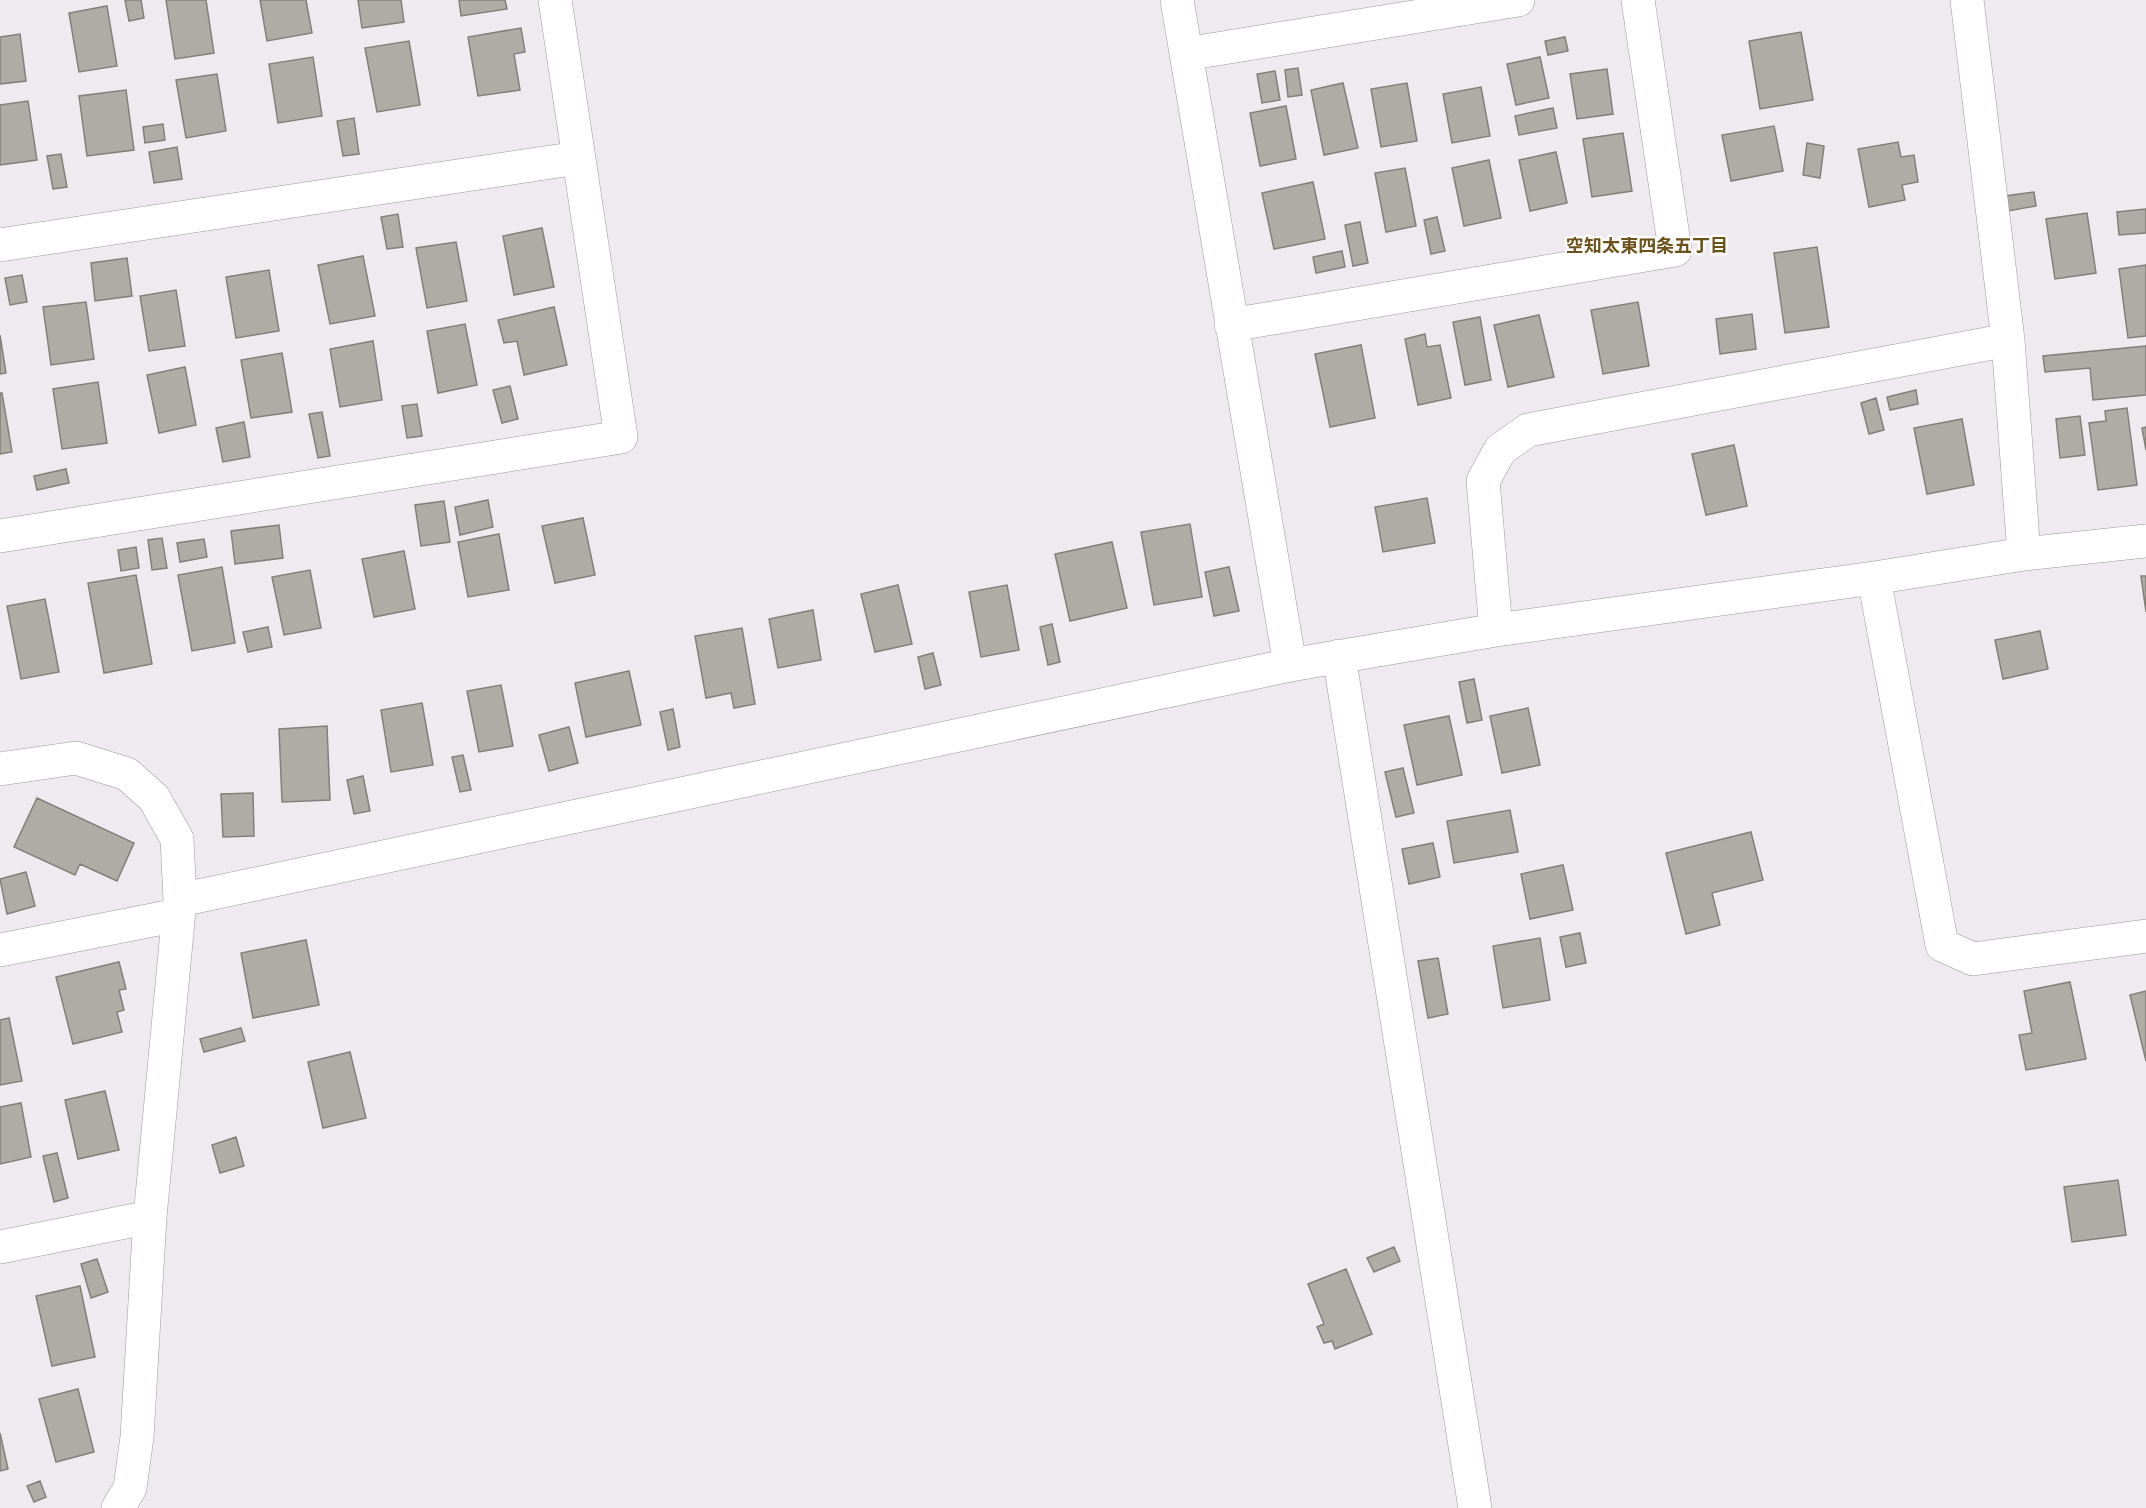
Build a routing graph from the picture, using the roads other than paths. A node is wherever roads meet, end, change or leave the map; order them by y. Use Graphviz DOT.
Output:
graph roads {
  1 [pos="555,0"];
  2 [pos="1177,0"];
  3 [pos="1518,0"];
  4 [pos="1638,0"];
  5 [pos="1966,0"];
  6 [pos="1186,54"];
  7 [pos="578,158"];
  8 [pos="0,245"];
  9 [pos="1231,326"];
  10 [pos="2008,340"];
  11 [pos="0,536"];
  12 [pos="2146,541"];
  13 [pos="2024,554"];
  14 [pos="1874,578"];
  15 [pos="1496,630"];
  16 [pos="1339,656"];
  17 [pos="1290,665"];
  18 [pos="0,769"];
  19 [pos="179,908"];
  20 [pos="2146,936"];
  21 [pos="0,950"];
  22 [pos="150,1217"];
  23 [pos="0,1247"];
  24 [pos="118,1508"];
  25 [pos="1475,1508"];
  1 -- 7 [label="street"];
  2 -- 6 [label="street"];
  3 -- 6 [label="street"];
  4 -- 9 [label="street"];
  5 -- 10 [label="street"];
  6 -- 9 [label="street"];
  7 -- 8 [label="street"];
  7 -- 11 [label="street"];
  9 -- 17 [label="street"];
  10 -- 13 [label="street"];
  10 -- 15 [label="street"];
  12 -- 13 [label="street"];
  13 -- 14 [label="street"];
  14 -- 15 [label="street"];
  14 -- 20 [label="street"];
  15 -- 16 [label="street"];
  16 -- 17 [label="street"];
  16 -- 25 [label="street"];
  17 -- 19 [label="street"];
  18 -- 19 [label="street"];
  19 -- 21 [label="street"];
  19 -- 22 [label="street"];
  22 -- 23 [label="street"];
  22 -- 24 [label="street"];
}
